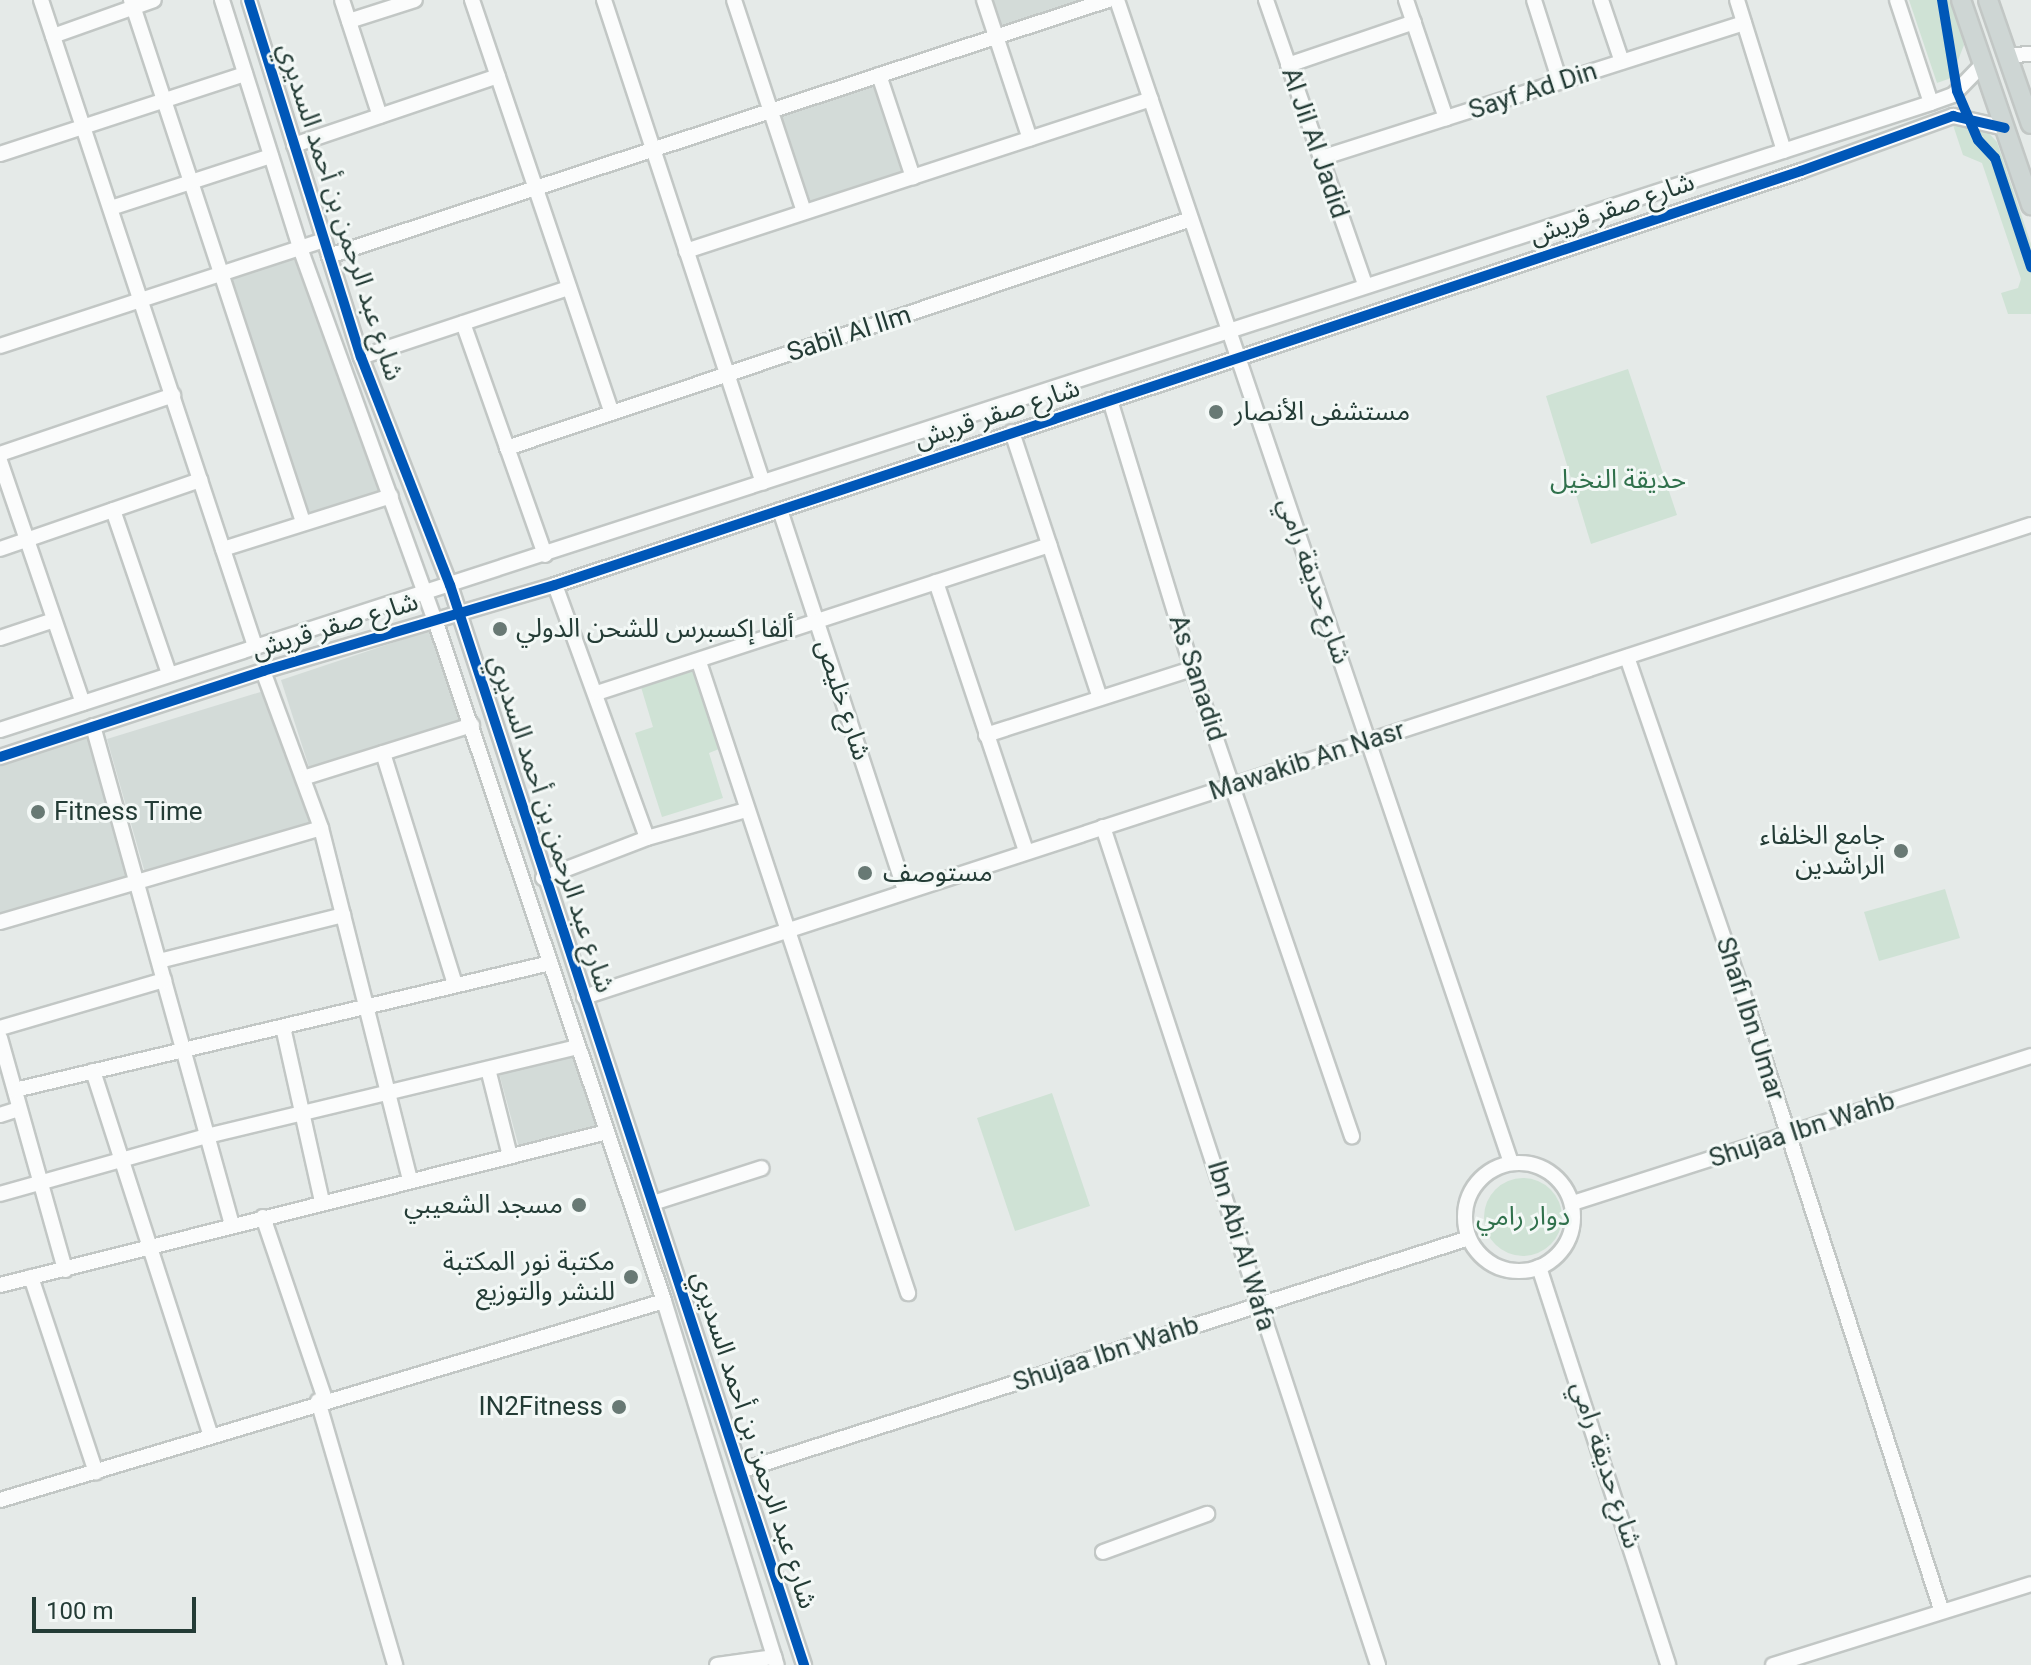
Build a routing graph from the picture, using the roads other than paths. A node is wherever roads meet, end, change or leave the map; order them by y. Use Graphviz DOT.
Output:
graph roads {
  1 [pos="41,0"];
  2 [pos="154,0"];
  3 [pos="222,0"];
  4 [pos="249,0"];
  5 [pos="342,0"];
  6 [pos="415,0"];
  7 [pos="472,0"];
  8 [pos="604,0"];
  9 [pos="734,0"];
  10 [pos="984,0"];
  11 [pos="1108,0"];
  12 [pos="1117,0"];
  13 [pos="1266,0"];
  14 [pos="1406,0"];
  15 [pos="1534,0"];
  16 [pos="1601,0"];
  17 [pos="1737,0"];
  18 [pos="1897,0"];
  19 [pos="1961,0"];
  20 [pos="1988,0"];
  21 [pos="132,4"];
  22 [pos="349,21"];
  23 [pos="1414,22"];
  24 [pos="1744,23"];
  25 [pos="53,36"];
  26 [pos="995,37"];
  27 [pos="2031,54"];
  28 [pos="2008,55"];
  29 [pos="1622,62"];
  30 [pos="1983,64"];
  31 [pos="1288,65"];
  32 [pos="245,74"];
  33 [pos="879,75"];
  34 [pos="498,76"];
  35 [pos="1560,82"];
  36 [pos="1151,99"];
  37 [pos="163,100"];
  38 [pos="1931,103"];
  39 [pos="771,111"];
  40 [pos="2030,114"];
  41 [pos="380,116"];
  42 [pos="1446,118"];
  43 [pos="1881,119"];
  44 [pos="83,127"];
  45 [pos="1856,127"];
  46 [pos="2005,128"];
  47 [pos="1030,139"];
  48 [pos="1891,139"];
  49 [pos="294,145"];
  50 [pos="1865,148"];
  51 [pos="652,150"];
  52 [pos="1784,151"];
  53 [pos="0,154"];
  54 [pos="271,156"];
  55 [pos="1321,158"];
  56 [pos="913,177"];
  57 [pos="190,183"];
  58 [pos="536,188"];
  59 [pos="2031,205"];
  60 [pos="111,208"];
  61 [pos="804,212"];
  62 [pos="1191,219"];
  63 [pos="324,240"];
  64 [pos="300,248"];
  65 [pos="686,251"];
  66 [pos="329,256"];
  67 [pos="219,275"];
  68 [pos="1365,285"];
  69 [pos="569,288"];
  70 [pos="141,300"];
  71 [pos="463,323"];
  72 [pos="1229,330"];
  73 [pos="0,346"];
  74 [pos="1237,355"];
  75 [pos="361,357"];
  76 [pos="726,375"];
  77 [pos="173,395"];
  78 [pos="1110,400"];
  79 [pos="612,413"];
  80 [pos="1012,432"];
  81 [pos="507,448"];
  82 [pos="0,454"];
  83 [pos="0,461"];
  84 [pos="200,480"];
  85 [pos="763,483"];
  86 [pos="391,496"];
  87 [pos="113,510"];
  88 [pos="780,510"];
  89 [pos="303,522"];
  90 [pos="2031,525"];
  91 [pos="27,540"];
  92 [pos="1049,545"];
  93 [pos="0,549"];
  94 [pos="223,549"];
  95 [pos="545,555"];
  96 [pos="936,582"];
  97 [pos="450,585"];
  98 [pos="555,585"];
  99 [pos="426,595"];
  100 [pos="458,611"];
  101 [pos="54,620"];
  102 [pos="435,620"];
  103 [pos="817,621"];
  104 [pos="0,638"];
  105 [pos="255,646"];
  106 [pos="1627,657"];
  107 [pos="699,662"];
  108 [pos="1192,669"];
  109 [pos="263,671"];
  110 [pos="169,674"];
  111 [pos="129,687"];
  112 [pos="597,693"];
  113 [pos="1100,698"];
  114 [pos="83,703"];
  115 [pos="138,712"];
  116 [pos="472,725"];
  117 [pos="93,726"];
  118 [pos="0,730"];
  119 [pos="986,735"];
  120 [pos="1369,744"];
  121 [pos="383,753"];
  122 [pos="0,757"];
  123 [pos="306,777"];
  124 [pos="1232,785"];
  125 [pos="746,810"];
  126 [pos="1103,827"];
  127 [pos="321,828"];
  128 [pos="647,838"];
  129 [pos="1026,851"];
  130 [pos="136,878"];
  131 [pos="543,878"];
  132 [pos="905,890"];
  133 [pos="343,915"];
  134 [pos="0,922"];
  135 [pos="788,928"];
  136 [pos="159,961"];
  137 [pos="550,963"];
  138 [pos="164,980"];
  139 [pos="455,984"];
  140 [pos="584,997"];
  141 [pos="369,1009"];
  142 [pos="283,1027"];
  143 [pos="0,1028"];
  144 [pos="0,1038"];
  145 [pos="577,1047"];
  146 [pos="183,1049"];
  147 [pos="2031,1056"];
  148 [pos="488,1069"];
  149 [pos="93,1071"];
  150 [pos="15,1090"];
  151 [pos="390,1095"];
  152 [pos="19,1109"];
  153 [pos="304,1114"];
  154 [pos="0,1115"];
  155 [pos="607,1132"];
  156 [pos="1787,1134"];
  157 [pos="207,1136"];
  158 [pos="1352,1136"];
  159 [pos="510,1156"];
  160 [pos="122,1160"];
  161 [pos="1511,1163"];
  162 [pos="762,1168"];
  163 [pos="410,1179"];
  164 [pos="40,1182"];
  165 [pos="0,1194"];
  166 [pos="322,1202"];
  167 [pos="653,1203"];
  168 [pos="1573,1203"];
  169 [pos="263,1217"];
  170 [pos="232,1225"];
  171 [pos="1469,1238"];
  172 [pos="151,1246"];
  173 [pos="1539,1267"];
  174 [pos="65,1270"];
  175 [pos="31,1277"];
  176 [pos="0,1285"];
  177 [pos="908,1293"];
  178 [pos="664,1301"];
  179 [pos="1258,1306"];
  180 [pos="322,1400"];
  181 [pos="211,1436"];
  182 [pos="743,1470"];
  183 [pos="96,1472"];
  184 [pos="0,1500"];
  185 [pos="1207,1514"];
  186 [pos="1103,1552"];
  187 [pos="2031,1584"];
  188 [pos="1942,1612"];
  189 [pos="775,1661"];
  190 [pos="395,1665"];
  191 [pos="717,1665"];
  192 [pos="804,1665"];
  193 [pos="1378,1665"];
  194 [pos="1668,1665"];
  195 [pos="1773,1665"];
  1 -- 25 [label="street"];
  2 -- 21 [label="street"];
  3 -- 32 [label="street, شارع عبد الرحمن بن أحمد السديري"];
  4 -- 49 [label="street, شارع عبد الرحمن بن أحمد السديري"];
  5 -- 22 [label="street"];
  6 -- 22 [label="street"];
  7 -- 34 [label="street"];
  8 -- 51 [label="street"];
  9 -- 39 [label="street"];
  10 -- 26 [label="street"];
  11 -- 26 [label="street"];
  12 -- 36 [label="street, شارع حديقة رامي"];
  13 -- 31 [label="street, Al Jil Al Jadid"];
  14 -- 23 [label="street"];
  15 -- 35 [label="street"];
  16 -- 29 [label="street"];
  17 -- 24 [label="street"];
  18 -- 38 [label="street"];
  19 -- 30 [label="main road"];
  20 -- 28 [label="main road"];
  21 -- 25 [label="street"];
  21 -- 37 [label="street"];
  22 -- 41 [label="street"];
  23 -- 31 [label="street"];
  23 -- 42 [label="street"];
  24 -- 29 [label="street, Sayf Ad Din"];
  24 -- 52 [label="street"];
  25 -- 44 [label="street"];
  26 -- 33 [label="street"];
  26 -- 47 [label="street"];
  27 -- 28 [label="street"];
  28 -- 40 [label="main road"];
  29 -- 35 [label="street, Sayf Ad Din"];
  30 -- 38 [label="street, شارع صقر قريش"];
  30 -- 46 [label="main road"];
  31 -- 55 [label="street, Al Jil Al Jadid"];
  32 -- 37 [label="street"];
  32 -- 54 [label="street, شارع عبد الرحمن بن أحمد السديري"];
  33 -- 39 [label="street"];
  33 -- 56 [label="street"];
  34 -- 41 [label="street"];
  34 -- 58 [label="street"];
  35 -- 42 [label="street, Sayf Ad Din"];
  36 -- 47 [label="street"];
  36 -- 62 [label="street, شارع حديقة رامي"];
  37 -- 44 [label="street"];
  37 -- 57 [label="street"];
  38 -- 43 [label="street, شارع صقر قريش"];
  39 -- 51 [label="street"];
  39 -- 61 [label="street"];
  41 -- 49 [label="street"];
  42 -- 55 [label="street, Sayf Ad Din"];
  43 -- 45 [label="street, شارع صقر قريش"];
  43 -- 48 [label="street"];
  44 -- 53 [label="street"];
  44 -- 60 [label="street"];
  45 -- 50 [label="street"];
  45 -- 52 [label="street, شارع صقر قريش"];
  46 -- 48 [label="street, شارع صقر قريش"];
  46 -- 59 [label="main road"];
  47 -- 56 [label="street"];
  48 -- 50 [label="street, شارع صقر قريش"];
  49 -- 63 [label="street, شارع عبد الرحمن بن أحمد السديري"];
  50 -- 74 [label="street, شارع صقر قريش"];
  51 -- 58 [label="street"];
  51 -- 65 [label="street"];
  52 -- 68 [label="street, شارع صقر قريش"];
  54 -- 57 [label="street"];
  54 -- 64 [label="street, شارع عبد الرحمن بن أحمد السديري"];
  55 -- 68 [label="street, Al Jil Al Jadid"];
  56 -- 61 [label="street"];
  57 -- 60 [label="street"];
  57 -- 67 [label="street"];
  58 -- 66 [label="street"];
  58 -- 69 [label="street"];
  60 -- 70 [label="street"];
  61 -- 65 [label="street"];
  62 -- 72 [label="street, شارع حديقة رامي"];
  62 -- 76 [label="street, Sabil Al llm"];
  63 -- 64 [label="street"];
  63 -- 66 [label="street, شارع عبد الرحمن بن أحمد السديري"];
  64 -- 67 [label="street"];
  64 -- 86 [label="street, شارع عبد الرحمن بن أحمد السديري"];
  65 -- 76 [label="street"];
  66 -- 75 [label="street, شارع عبد الرحمن بن أحمد السديري"];
  67 -- 70 [label="street"];
  67 -- 89 [label="street"];
  68 -- 72 [label="street, شارع صقر قريش"];
  69 -- 71 [label="street"];
  69 -- 79 [label="street"];
  70 -- 73 [label="street"];
  70 -- 77 [label="street"];
  71 -- 75 [label="street"];
  71 -- 81 [label="street"];
  72 -- 74 [label="street, شارع حديقة رامي"];
  72 -- 85 [label="street, شارع صقر قريش"];
  74 -- 78 [label="street, شارع صقر قريش"];
  74 -- 120 [label="street, شارع حديقة رامي"];
  75 -- 97 [label="street, شارع عبد الرحمن بن أحمد السديري"];
  76 -- 79 [label="street, Sabil Al llm"];
  76 -- 85 [label="street"];
  77 -- 82 [label="street"];
  77 -- 84 [label="street"];
  78 -- 80 [label="street, شارع صقر قريش"];
  78 -- 108 [label="street, As Sanadid"];
  79 -- 81 [label="street, Sabil Al llm"];
  80 -- 88 [label="street, شارع صقر قريش"];
  80 -- 92 [label="street"];
  81 -- 95 [label="street"];
  83 -- 91 [label="street"];
  84 -- 87 [label="street"];
  84 -- 94 [label="street"];
  85 -- 95 [label="street, شارع صقر قريش"];
  86 -- 89 [label="street"];
  86 -- 99 [label="street, شارع عبد الرحمن بن أحمد السديري"];
  87 -- 91 [label="street"];
  87 -- 110 [label="street"];
  88 -- 98 [label="street, شارع صقر قريش"];
  88 -- 103 [label="street, شارع خليص"];
  89 -- 94 [label="street"];
  90 -- 106 [label="street, Mawakib An Nasr"];
  91 -- 93 [label="street"];
  91 -- 101 [label="street"];
  92 -- 96 [label="street"];
  92 -- 113 [label="street"];
  94 -- 105 [label="street"];
  95 -- 97 [label="street, شارع صقر قريش"];
  96 -- 103 [label="street"];
  96 -- 119 [label="street"];
  97 -- 99 [label="street, شارع صقر قريش"];
  97 -- 100 [label="street, شارع عبد الرحمن بن أحمد السديري"];
  98 -- 100 [label="street, شارع صقر قريش"];
  98 -- 112 [label="street"];
  99 -- 102 [label="street, شارع عبد الرحمن بن أحمد السديري"];
  99 -- 105 [label="street, شارع صقر قريش"];
  100 -- 102 [label="street, شارع صقر قريش"];
  100 -- 131 [label="street, شارع عبد الرحمن بن أحمد السديري"];
  101 -- 104 [label="street"];
  101 -- 114 [label="street"];
  102 -- 109 [label="street, شارع صقر قريش"];
  102 -- 116 [label="street, شارع عبد الرحمن بن أحمد السديري"];
  103 -- 107 [label="street"];
  103 -- 132 [label="street, شارع خليص"];
  105 -- 110 [label="street, شارع صقر قريش"];
  106 -- 120 [label="street, Mawakib An Nasr"];
  106 -- 156 [label="street, Shafi Ibn Umar"];
  107 -- 112 [label="street"];
  107 -- 125 [label="street"];
  108 -- 113 [label="street"];
  108 -- 124 [label="street, As Sanadid"];
  109 -- 115 [label="street, شارع صقر قريش"];
  109 -- 123 [label="street"];
  110 -- 111 [label="street, شارع صقر قريش"];
  111 -- 114 [label="street, شارع صقر قريش"];
  111 -- 115 [label="street"];
  112 -- 128 [label="street"];
  113 -- 119 [label="street"];
  114 -- 118 [label="street, شارع صقر قريش"];
  115 -- 117 [label="street, شارع صقر قريش"];
  116 -- 121 [label="street"];
  116 -- 137 [label="street, شارع عبد الرحمن بن أحمد السديري"];
  117 -- 122 [label="street, شارع صقر قريش"];
  117 -- 130 [label="street"];
  119 -- 129 [label="street"];
  120 -- 124 [label="street, Mawakib An Nasr"];
  120 -- 161 [label="street, شارع حديقة رامي"];
  121 -- 123 [label="street"];
  121 -- 139 [label="street"];
  123 -- 127 [label="street"];
  124 -- 126 [label="street, Mawakib An Nasr"];
  124 -- 158 [label="street, As Sanadid"];
  125 -- 128 [label="street"];
  125 -- 135 [label="street"];
  126 -- 129 [label="street, Mawakib An Nasr"];
  126 -- 179 [label="street, Ibn Abi Al Wafa"];
  127 -- 130 [label="street"];
  127 -- 133 [label="street"];
  128 -- 131 [label="street"];
  129 -- 132 [label="street, Mawakib An Nasr"];
  130 -- 134 [label="street"];
  130 -- 136 [label="street"];
  131 -- 140 [label="street, شارع عبد الرحمن بن أحمد السديري"];
  132 -- 135 [label="street, Mawakib An Nasr"];
  133 -- 136 [label="street"];
  133 -- 141 [label="street"];
  135 -- 140 [label="street, Mawakib An Nasr"];
  135 -- 177 [label="street"];
  136 -- 138 [label="street"];
  137 -- 139 [label="street"];
  137 -- 145 [label="street, شارع عبد الرحمن بن أحمد السديري"];
  138 -- 143 [label="street"];
  138 -- 146 [label="street"];
  139 -- 141 [label="street"];
  140 -- 167 [label="street, شارع عبد الرحمن بن أحمد السديري"];
  141 -- 142 [label="street"];
  141 -- 151 [label="street"];
  142 -- 146 [label="street"];
  142 -- 153 [label="street"];
  144 -- 150 [label="street"];
  145 -- 148 [label="street"];
  145 -- 155 [label="street, شارع عبد الرحمن بن أحمد السديري"];
  146 -- 149 [label="street"];
  146 -- 157 [label="street"];
  147 -- 156 [label="street, Shujaa Ibn Wahb"];
  148 -- 151 [label="street"];
  148 -- 159 [label="street"];
  149 -- 150 [label="street"];
  149 -- 160 [label="street"];
  150 -- 152 [label="street"];
  151 -- 153 [label="street"];
  151 -- 163 [label="street"];
  152 -- 154 [label="street"];
  152 -- 164 [label="street"];
  153 -- 157 [label="street"];
  153 -- 166 [label="street"];
  155 -- 159 [label="street"];
  155 -- 178 [label="street, شارع عبد الرحمن بن أحمد السديري"];
  156 -- 168 [label="street, Shujaa Ibn Wahb"];
  156 -- 188 [label="street, Shafi Ibn Umar"];
  157 -- 160 [label="street"];
  157 -- 170 [label="street"];
  159 -- 163 [label="street"];
  160 -- 164 [label="street"];
  160 -- 172 [label="street"];
  161 -- 168 [label="street"];
  161 -- 171 [label="street"];
  162 -- 167 [label="street"];
  163 -- 166 [label="street"];
  164 -- 165 [label="street"];
  164 -- 174 [label="street"];
  166 -- 169 [label="street"];
  167 -- 182 [label="street, شارع عبد الرحمن بن أحمد السديري"];
  168 -- 173 [label="street"];
  169 -- 170 [label="street"];
  169 -- 180 [label="street"];
  170 -- 172 [label="street"];
  171 -- 173 [label="street"];
  171 -- 179 [label="street, Shujaa Ibn Wahb"];
  172 -- 174 [label="street"];
  172 -- 181 [label="street"];
  173 -- 194 [label="street, شارع حديقة رامي"];
  174 -- 175 [label="street"];
  175 -- 176 [label="street"];
  175 -- 183 [label="street"];
  178 -- 180 [label="street"];
  178 -- 189 [label="street, شارع عبد الرحمن بن أحمد السديري"];
  179 -- 182 [label="street, Shujaa Ibn Wahb"];
  179 -- 193 [label="street, Ibn Abi Al Wafa"];
  180 -- 181 [label="street"];
  180 -- 190 [label="street"];
  181 -- 183 [label="street"];
  182 -- 192 [label="street, شارع عبد الرحمن بن أحمد السديري"];
  183 -- 184 [label="street"];
  185 -- 186 [label="street"];
  187 -- 188 [label="street"];
  188 -- 195 [label="street"];
  189 -- 191 [label="street"];
}
